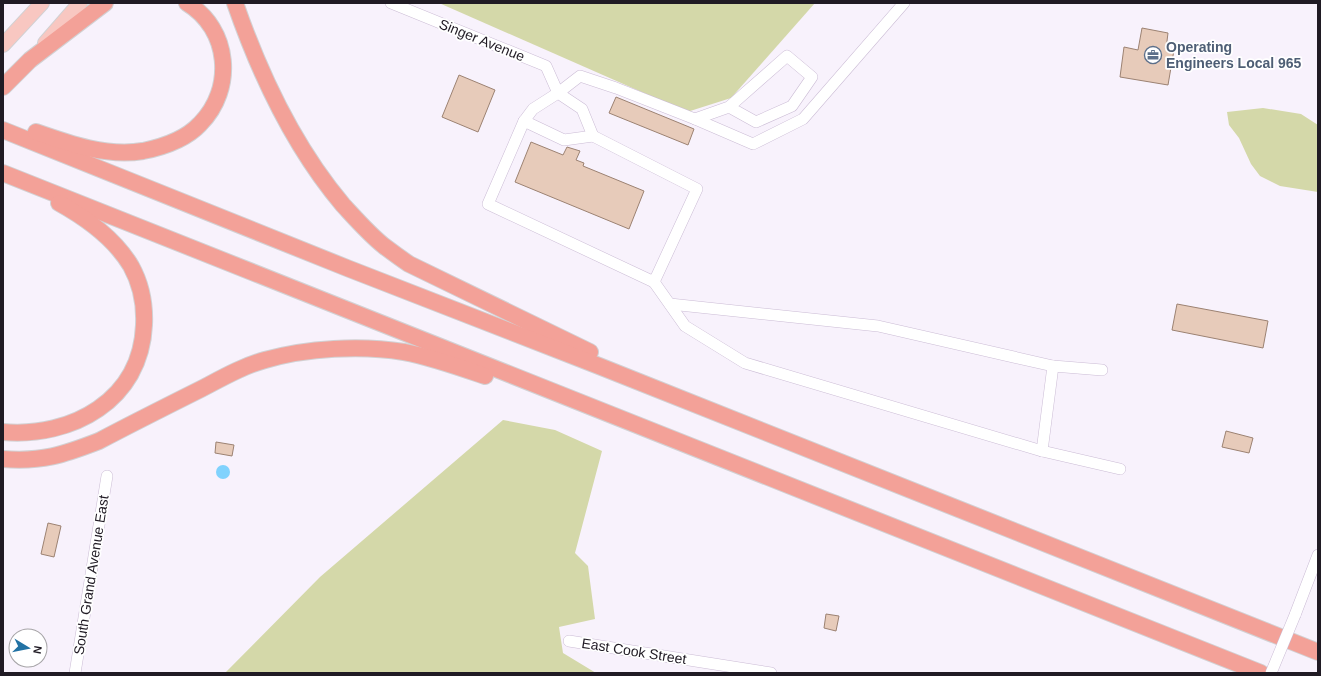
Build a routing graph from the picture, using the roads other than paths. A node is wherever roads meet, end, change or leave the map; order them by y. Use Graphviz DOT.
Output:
graph roads {
  1 [pos="42,3"];
  2 [pos="80,3"];
  3 [pos="105,3"];
  4 [pos="187,3"];
  5 [pos="235,3"];
  6 [pos="391,3"];
  7 [pos="904,3"];
  8 [pos="3,45"];
  9 [pos="30,60"];
  10 [pos="3,87"];
  11 [pos="558,93"];
  12 [pos="729,107"];
  13 [pos="695,119"];
  14 [pos="524,121"];
  15 [pos="8,127"];
  16 [pos="593,136"];
  17 [pos="5,174"];
  18 [pos="654,282"];
  19 [pos="670,304"];
  20 [pos="1053,366"];
  21 [pos="1102,370"];
  22 [pos="721,415"];
  23 [pos="616,416"];
  24 [pos="3,432"];
  25 [pos="1042,451"];
  26 [pos="3,459"];
  27 [pos="1120,469"];
  28 [pos="107,476"];
  29 [pos="1318,555"];
  30 [pos="569,641"];
  31 [pos="1318,652"];
  32 [pos="75,673"];
  33 [pos="771,673"];
  34 [pos="1261,673"];
  35 [pos="1271,673"];
  1 -- 8 [label="main road"];
  2 -- 9 [label="main road"];
  3 -- 9 [label="highway"];
  4 -- 15 [label="highway"];
  5 -- 22 [label="highway"];
  6 -- 11 [label="street, Singer Avenue"];
  7 -- 13 [label="street"];
  9 -- 10 [label="highway"];
  11 -- 13 [label="street"];
  11 -- 14 [label="street"];
  11 -- 16 [label="street"];
  12 -- 12 [label="street"];
  12 -- 13 [label="street"];
  14 -- 16 [label="street"];
  14 -- 18 [label="street"];
  15 -- 22 [label="highway"];
  16 -- 18 [label="street"];
  17 -- 23 [label="highway"];
  17 -- 24 [label="highway"];
  18 -- 19 [label="street"];
  19 -- 20 [label="street"];
  19 -- 25 [label="street"];
  20 -- 21 [label="street"];
  20 -- 25 [label="street"];
  22 -- 31 [label="highway"];
  23 -- 26 [label="highway"];
  23 -- 34 [label="highway"];
  25 -- 27 [label="street"];
  28 -- 32 [label="street, South Grand Avenue East"];
  29 -- 35 [label="street, bridge"];
  30 -- 33 [label="street, East Cook Street"];
}
